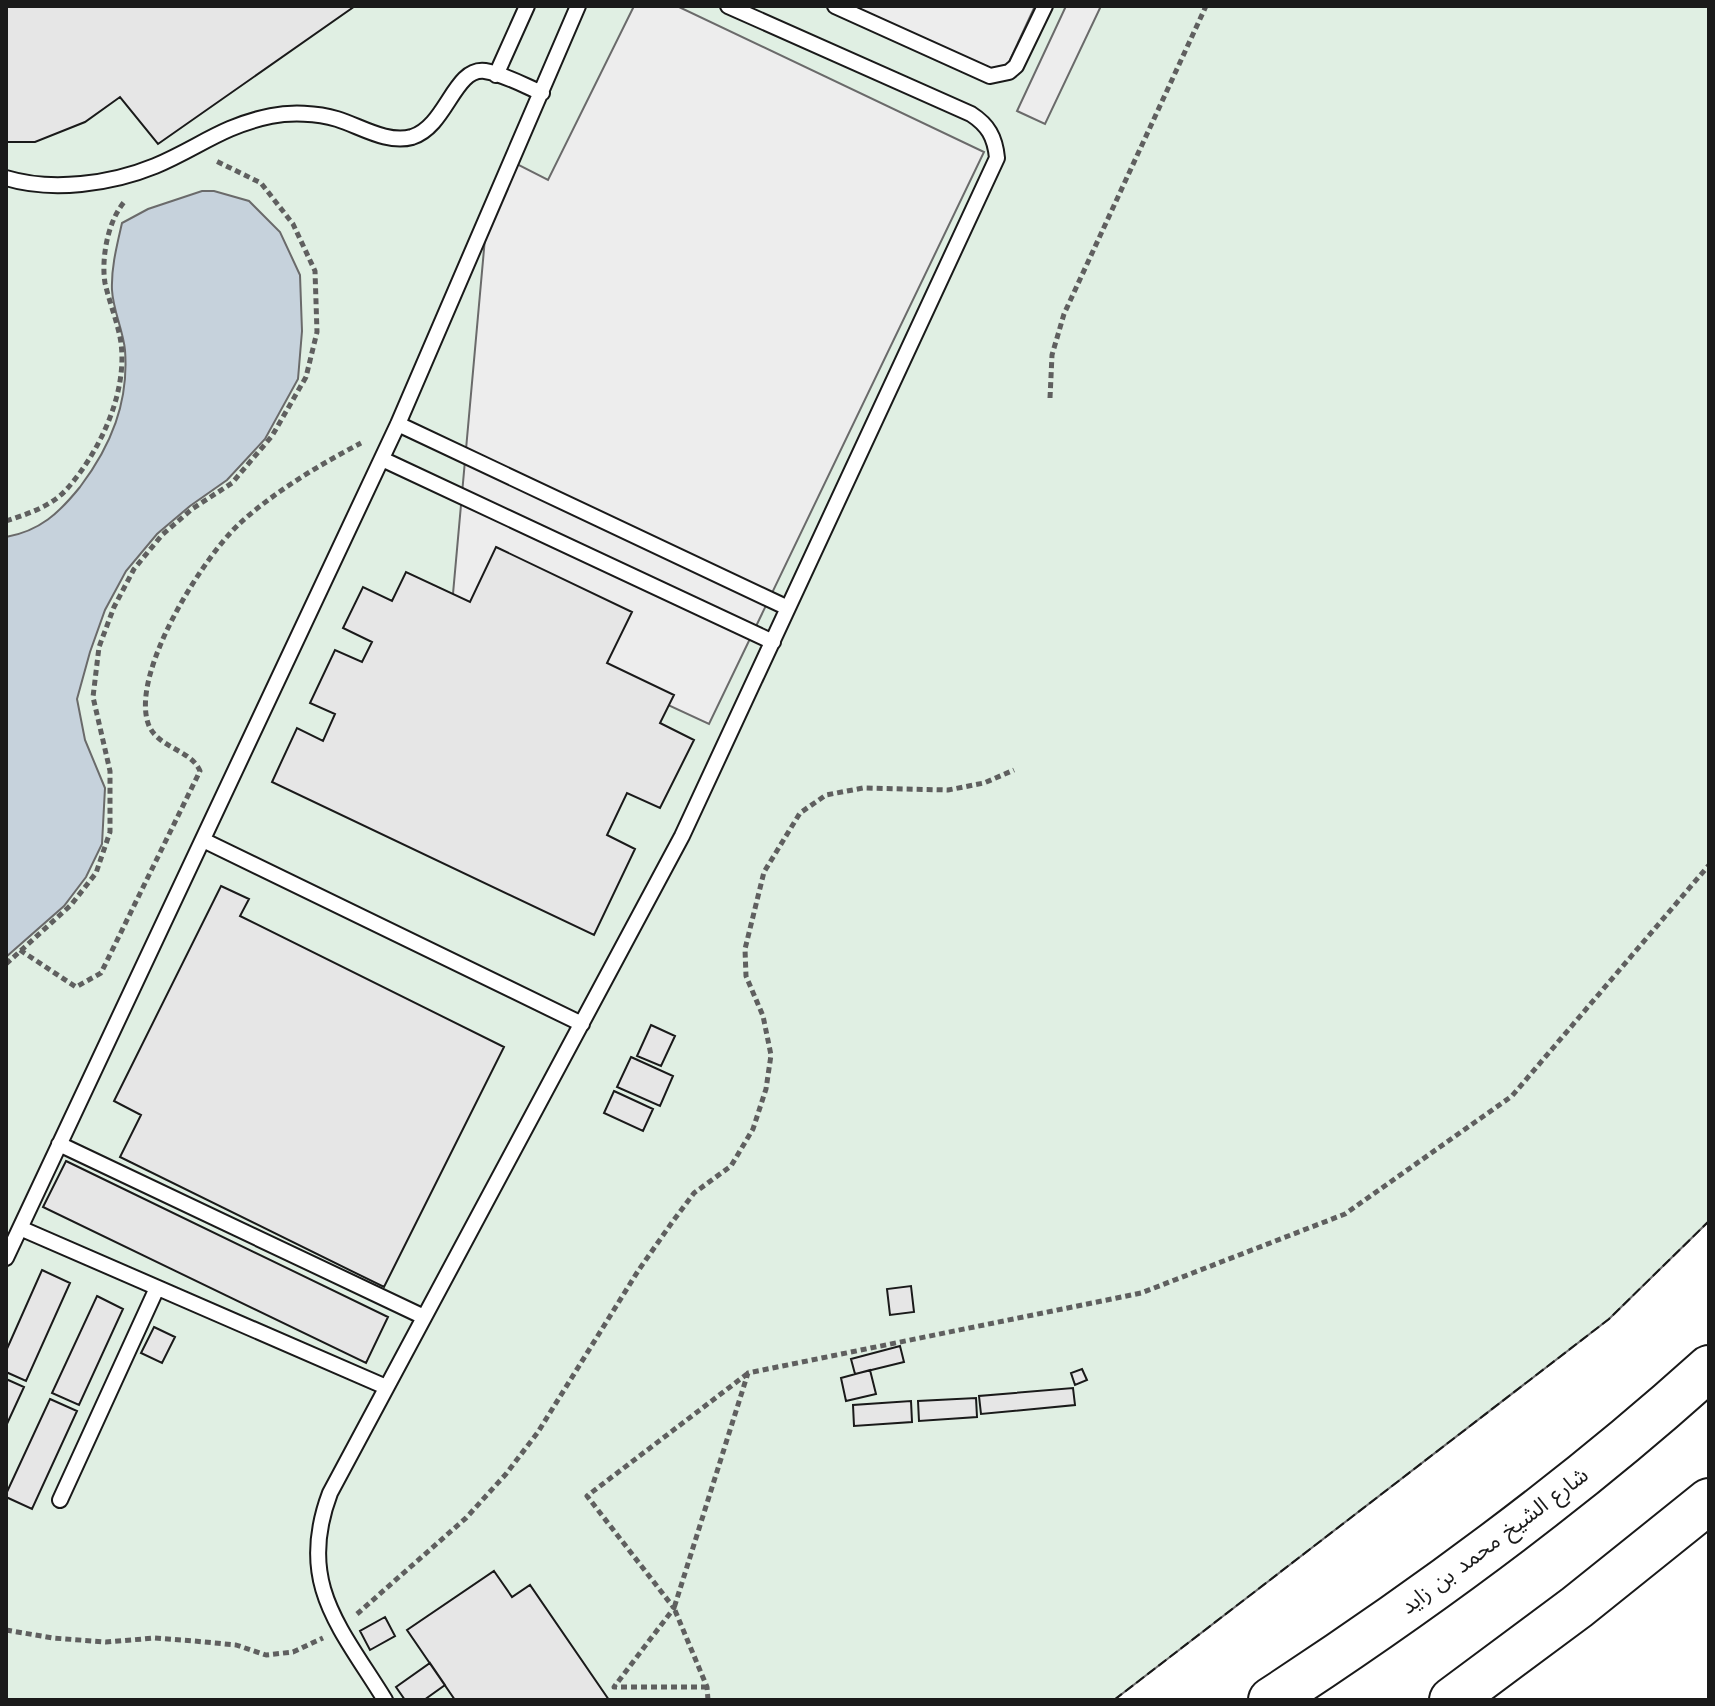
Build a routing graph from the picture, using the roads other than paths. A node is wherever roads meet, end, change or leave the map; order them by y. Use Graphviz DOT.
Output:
graph roads {
  1 [pos="527,6"];
  2 [pos="578,6"];
  3 [pos="728,6"];
  4 [pos="835,6"];
  5 [pos="1045,6"];
  6 [pos="496,75"];
  7 [pos="542,93"];
  8 [pos="6,178"];
  9 [pos="398,424"];
  10 [pos="382,459"];
  11 [pos="788,608"];
  12 [pos="773,642"];
  13 [pos="203,840"];
  14 [pos="582,1024"];
  15 [pos="59,1144"];
  16 [pos="20,1228"];
  17 [pos="6,1258"];
  18 [pos="157,1288"];
  19 [pos="424,1317"];
  20 [pos="1709,1368"];
  21 [pos="386,1387"];
  22 [pos="60,1500"];
  23 [pos="1709,1501"];
  24 [pos="385,1700"];
  25 [pos="1271,1700"];
  26 [pos="1452,1700"];
  1 -- 6 [label="lane"];
  2 -- 7 [label="lane"];
  3 -- 11 [label="lane"];
  4 -- 5 [label="lane"];
  6 -- 7 [label="lane"];
  6 -- 8 [label="lane"];
  7 -- 9 [label="lane"];
  9 -- 10 [label="lane"];
  9 -- 11 [label="lane"];
  10 -- 12 [label="lane"];
  10 -- 13 [label="lane"];
  11 -- 12 [label="lane"];
  12 -- 14 [label="lane"];
  13 -- 14 [label="lane"];
  13 -- 15 [label="lane"];
  14 -- 19 [label="lane"];
  15 -- 16 [label="lane"];
  15 -- 19 [label="lane"];
  16 -- 17 [label="lane"];
  16 -- 18 [label="lane"];
  18 -- 21 [label="lane"];
  18 -- 22 [label="lane"];
  19 -- 21 [label="lane"];
  20 -- 25 [label="highway, شارع الشيخ محمد بن زايد"];
  21 -- 24 [label="lane"];
  23 -- 26 [label="highway"];
}
